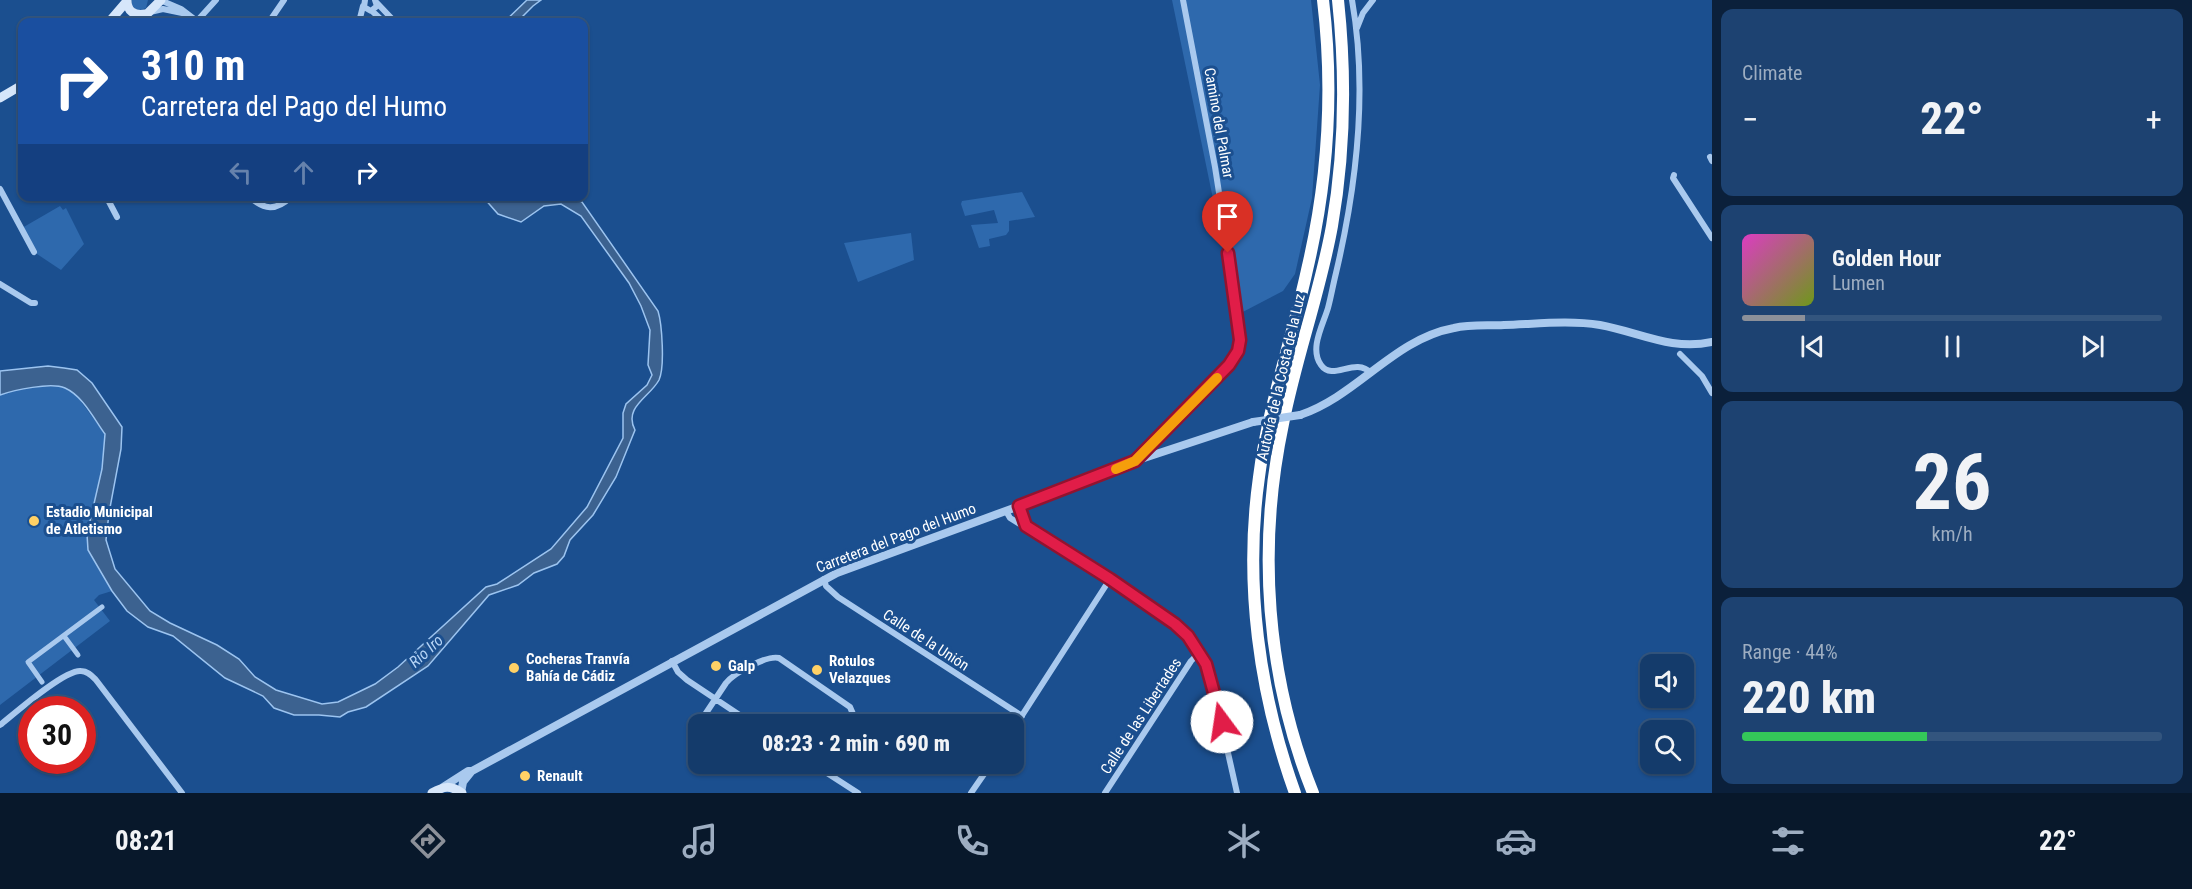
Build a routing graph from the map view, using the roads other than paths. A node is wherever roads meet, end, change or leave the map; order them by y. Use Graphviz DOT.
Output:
graph roads {
  1 [pos="153,0"];
  2 [pos="160,0"];
  3 [pos="172,0"];
  4 [pos="216,0"];
  5 [pos="284,0"];
  6 [pos="1183,0"];
  7 [pos="1323,0"];
  8 [pos="1338,0"];
  9 [pos="1352,0"];
  10 [pos="1373,0"];
  11 [pos="127,1"];
  12 [pos="363,2"];
  13 [pos="376,2"];
  14 [pos="178,7"];
  15 [pos="371,11"];
  16 [pos="147,12"];
  17 [pos="187,14"];
  18 [pos="112,18"];
  19 [pos="137,18"];
  20 [pos="192,18"];
  21 [pos="200,18"];
  22 [pos="272,18"];
  23 [pos="360,18"];
  24 [pos="363,18"];
  25 [pos="379,18"];
  26 [pos="391,18"];
  27 [pos="1357,28"];
  28 [pos="18,87"];
  29 [pos="0,98"];
  30 [pos="1674,175"];
  31 [pos="0,189"];
  32 [pos="109,201"];
  33 [pos="253,201"];
  34 [pos="285,201"];
  35 [pos="117,217"];
  36 [pos="1712,237"];
  37 [pos="34,252"];
  38 [pos="0,284"];
  39 [pos="35,303"];
  40 [pos="1712,342"];
  41 [pos="1680,354"];
  42 [pos="1371,373"];
  43 [pos="1712,393"];
  44 [pos="1135,461"];
  45 [pos="1020,510"];
  46 [pos="1008,514"];
  47 [pos="1026,526"];
  48 [pos="824,579"];
  49 [pos="1110,579"];
  50 [pos="102,607"];
  51 [pos="64,636"];
  52 [pos="1199,653"];
  53 [pos="78,655"];
  54 [pos="672,661"];
  55 [pos="42,682"];
  56 [pos="714,700"];
  57 [pos="705,714"];
  58 [pos="737,714"];
  59 [pos="853,714"];
  60 [pos="1019,714"];
  61 [pos="1023,714"];
  62 [pos="0,724"];
  63 [pos="472,771"];
  64 [pos="833,774"];
  65 [pos="984,774"];
  66 [pos="443,787"];
  67 [pos="182,793"];
  68 [pos="432,793"];
  69 [pos="462,793"];
  70 [pos="858,793"];
  71 [pos="971,793"];
  72 [pos="1105,793"];
  73 [pos="1237,793"];
  74 [pos="1295,793"];
  75 [pos="1313,793"];
  1 -- 16 [label="main road"];
  2 -- 14 [label="street"];
  2 -- 16 [label="main road"];
  3 -- 14 [label="street"];
  4 -- 21 [label="street"];
  5 -- 22 [label="street"];
  6 -- 44 [label="street, Camino del Palmar"];
  7 -- 74 [label="highway, Autovía de la Costa de la Luz"];
  8 -- 75 [label="highway, Autovía de la Costa de la Luz"];
  9 -- 27 [label="street"];
  10 -- 27 [label="street"];
  11 -- 16 [label="main road"];
  11 -- 18 [label="main road"];
  12 -- 15 [label="street"];
  12 -- 23 [label="street"];
  13 -- 15 [label="street"];
  13 -- 26 [label="street"];
  14 -- 17 [label="street"];
  15 -- 24 [label="street"];
  15 -- 25 [label="street"];
  16 -- 17 [label="street"];
  16 -- 19 [label="main road"];
  17 -- 20 [label="street"];
  27 -- 42 [label="street"];
  28 -- 29 [label="main road"];
  30 -- 36 [label="street"];
  31 -- 37 [label="street"];
  32 -- 35 [label="street"];
  33 -- 34 [label="street"];
  38 -- 39 [label="street"];
  40 -- 42 [label="street"];
  41 -- 43 [label="street"];
  42 -- 44 [label="street, Carretera del Pago del Humo, bridge"];
  44 -- 45 [label="street, Carretera del Pago del Humo"];
  45 -- 46 [label="street, Carretera del Pago del Humo"];
  45 -- 47 [label="street"];
  46 -- 47 [label="street"];
  46 -- 48 [label="street, Carretera del Pago del Humo"];
  47 -- 49 [label="street"];
  48 -- 54 [label="street, Carretera del Pago del Humo"];
  48 -- 60 [label="street, Calle de la Unión"];
  49 -- 52 [label="street"];
  49 -- 61 [label="street"];
  50 -- 51 [label="street"];
  51 -- 53 [label="street"];
  51 -- 55 [label="street"];
  52 -- 72 [label="street, Calle de las Libertades"];
  52 -- 73 [label="street"];
  54 -- 56 [label="street"];
  54 -- 63 [label="street, Carretera del Pago del Humo"];
  56 -- 57 [label="street"];
  56 -- 58 [label="street"];
  56 -- 59 [label="street"];
  62 -- 67 [label="street"];
  63 -- 66 [label="street, Carretera del Pago del Humo"];
  63 -- 69 [label="street"];
  64 -- 70 [label="street"];
  65 -- 71 [label="street"];
  66 -- 68 [label="main road"];
  66 -- 69 [label="main road"];
}
